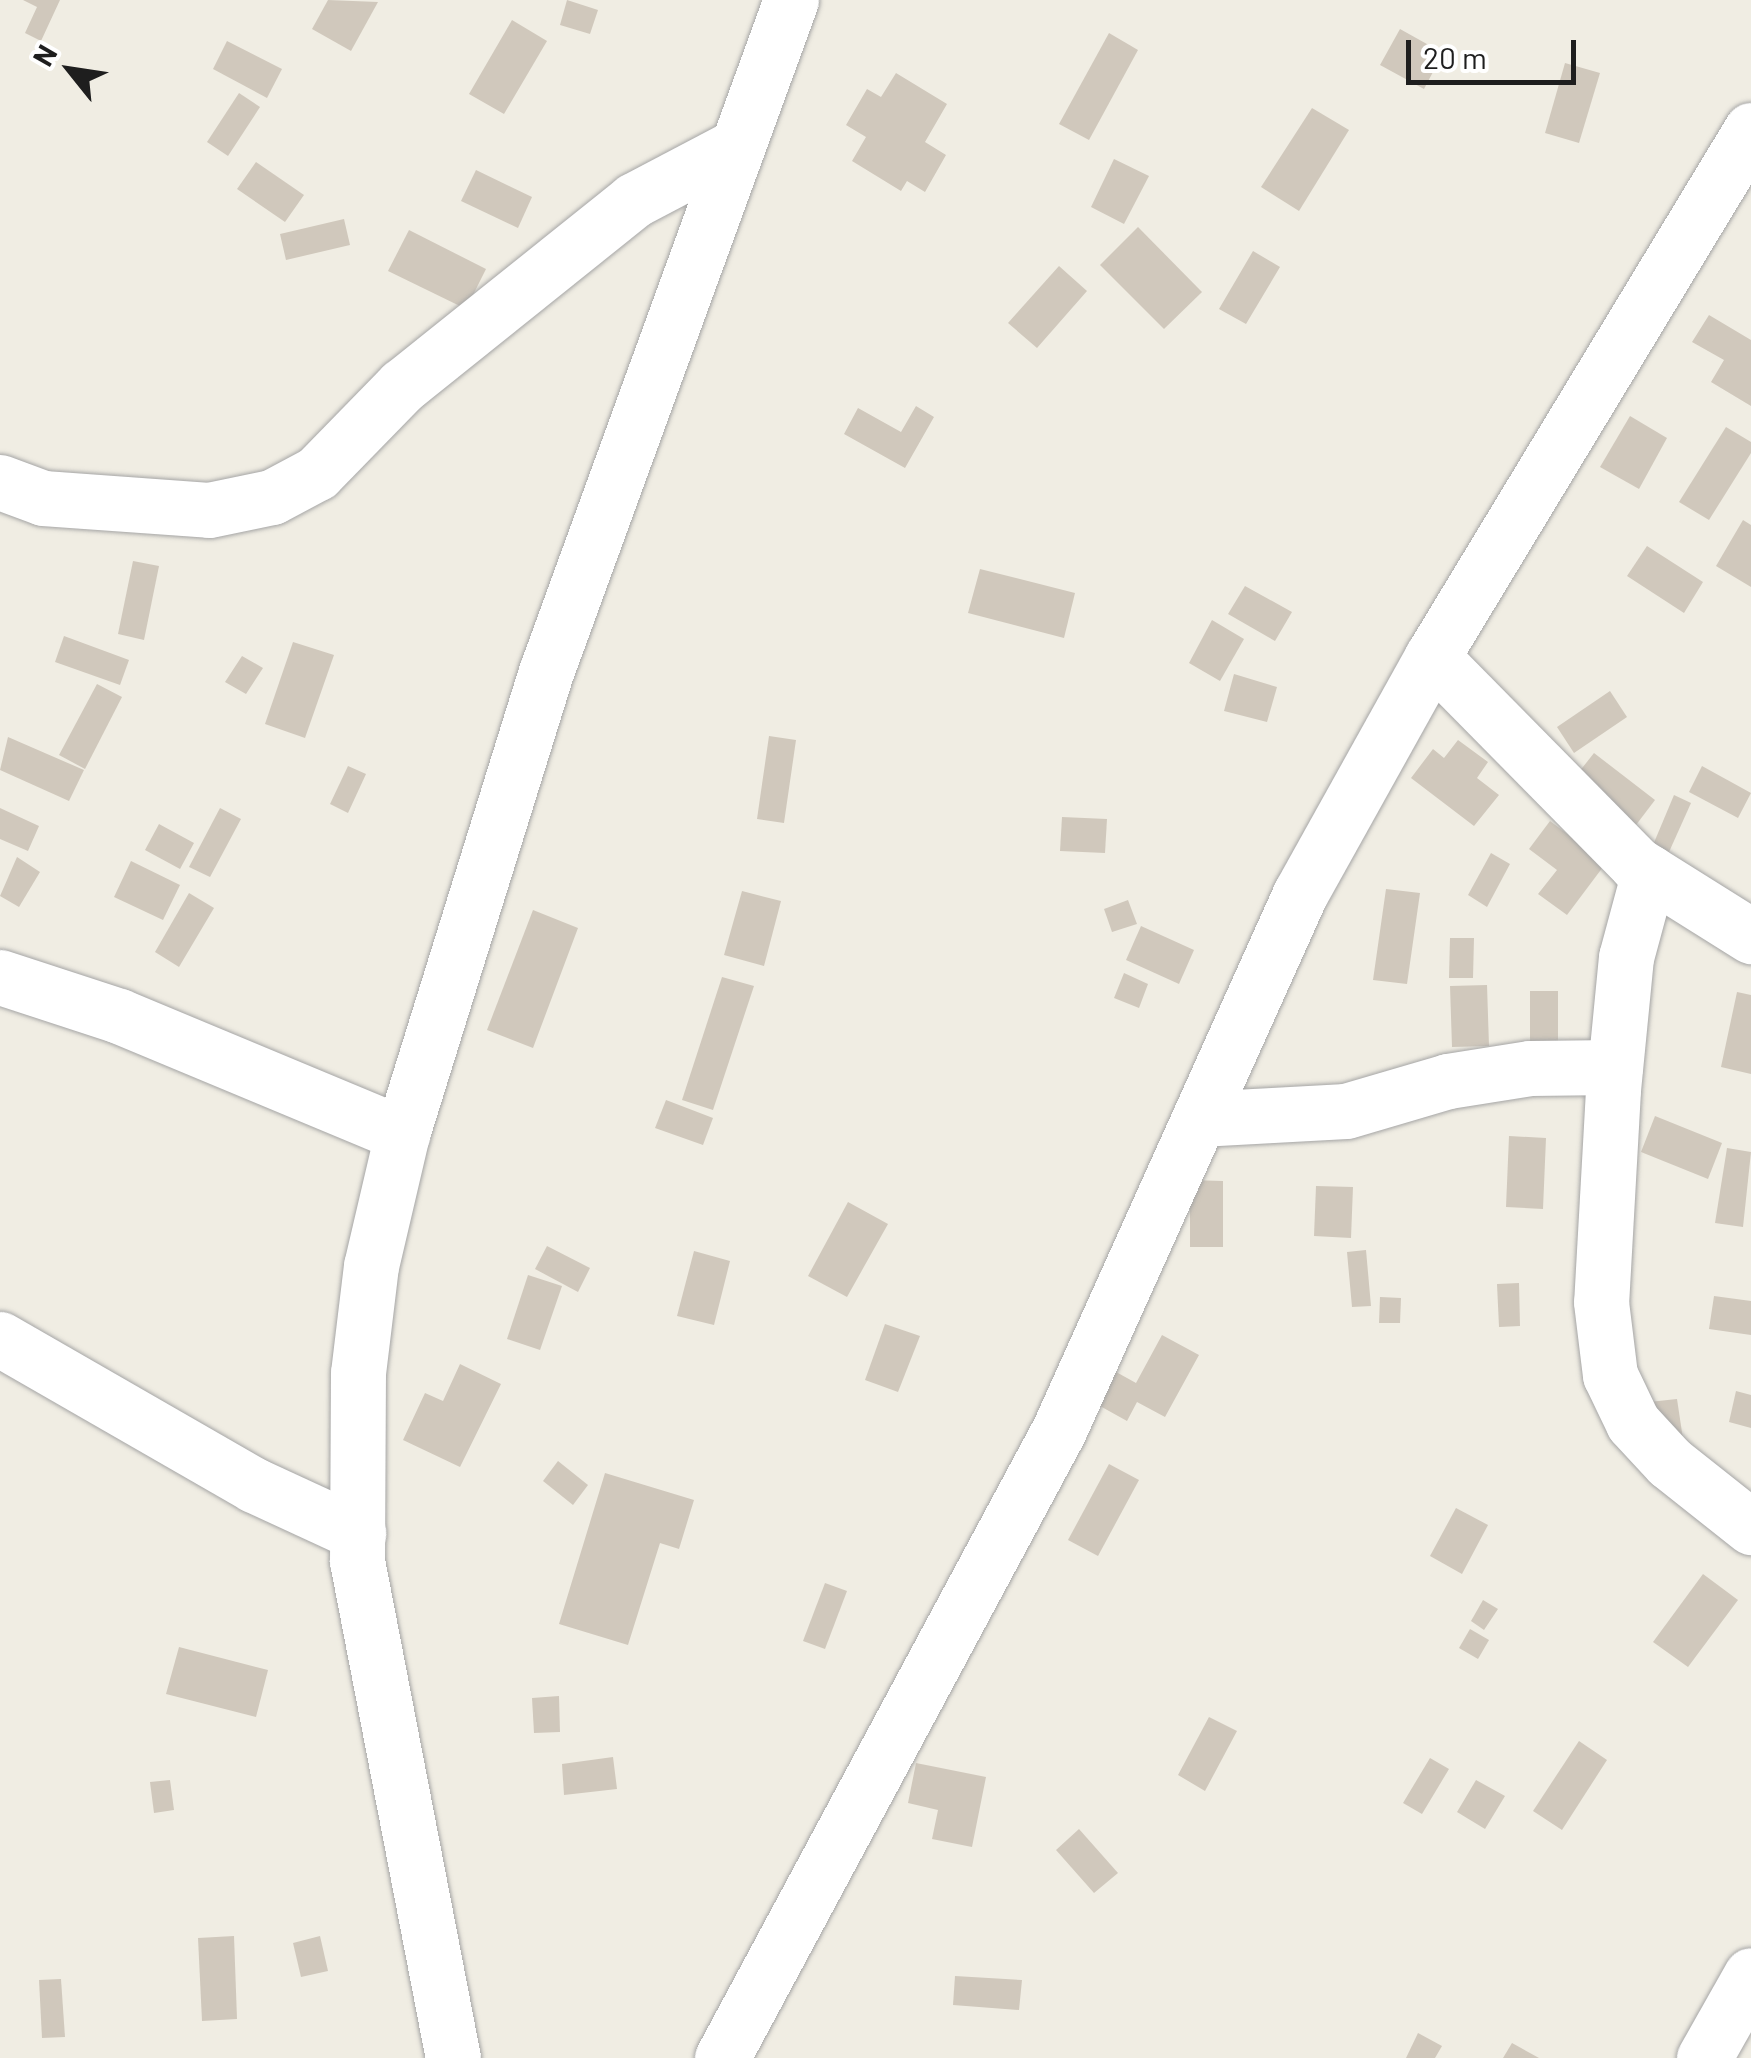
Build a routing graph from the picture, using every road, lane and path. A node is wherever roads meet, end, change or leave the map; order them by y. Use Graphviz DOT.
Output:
graph roads {
  1 [pos="790,0"];
  2 [pos="1751,130"];
  3 [pos="733,148"];
  4 [pos="0,482"];
  5 [pos="1432,657"];
  6 [pos="1649,872"];
  7 [pos="1751,936"];
  8 [pos="0,977"];
  9 [pos="1615,1067"];
  10 [pos="1199,1119"];
  11 [pos="402,1134"];
  12 [pos="0,1339"];
  13 [pos="1751,1527"];
  14 [pos="358,1533"];
  15 [pos="1751,1975"];
  16 [pos="453,2058"];
  17 [pos="722,2058"];
  18 [pos="1704,2058"];
  1 -- 3 [label="street"];
  2 -- 5 [label="street"];
  3 -- 4 [label="street"];
  3 -- 11 [label="street"];
  5 -- 6 [label="street"];
  5 -- 10 [label="street"];
  6 -- 7 [label="street"];
  6 -- 9 [label="street"];
  8 -- 11 [label="street"];
  9 -- 10 [label="street"];
  9 -- 13 [label="street"];
  10 -- 17 [label="street"];
  11 -- 14 [label="street"];
  12 -- 14 [label="street"];
  14 -- 16 [label="street"];
  15 -- 18 [label="street"];
}
